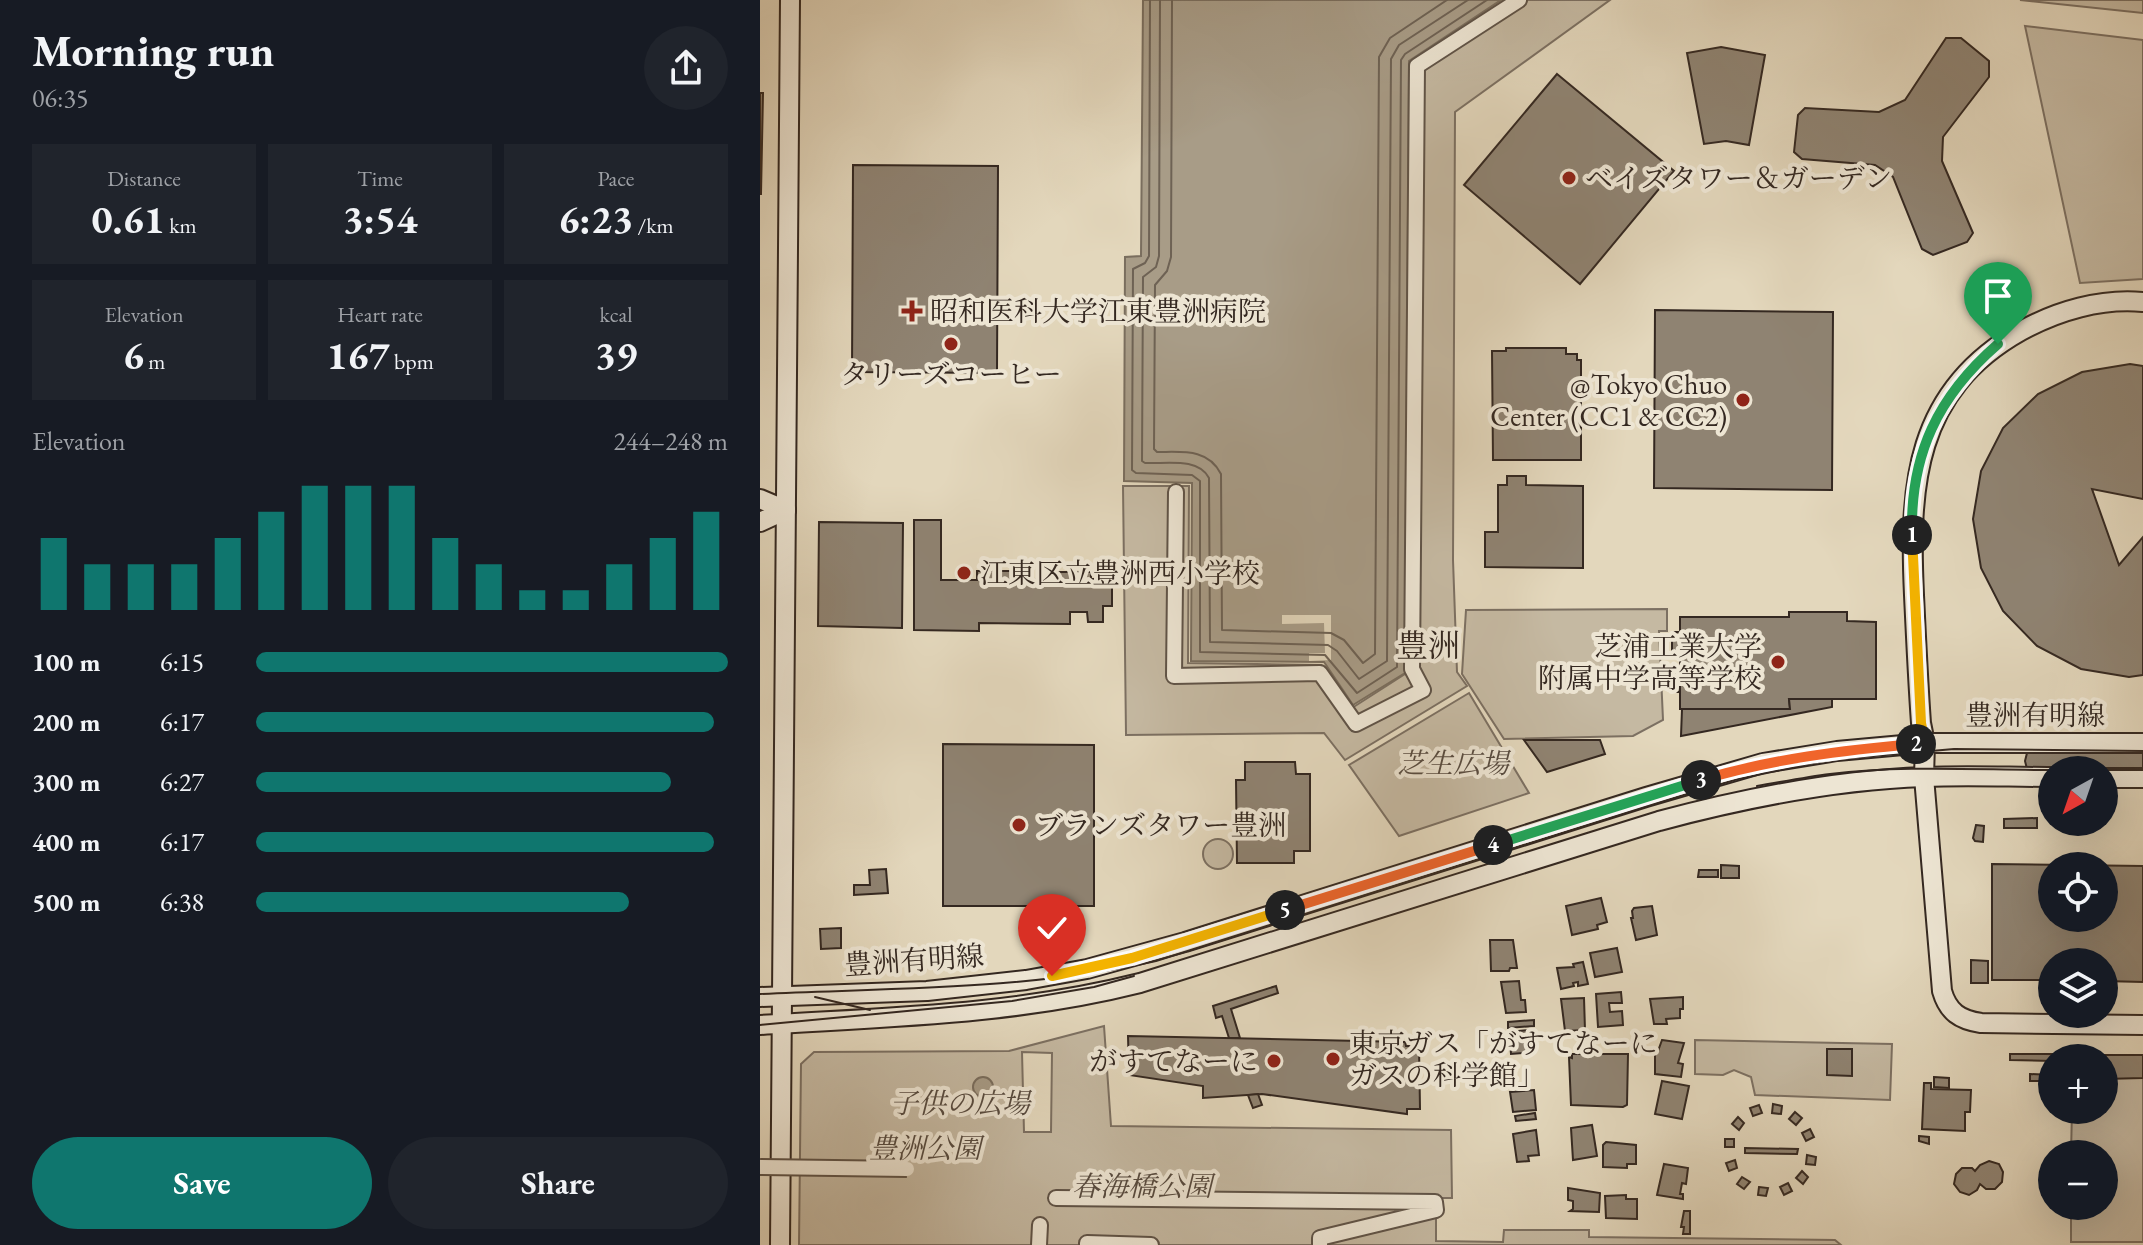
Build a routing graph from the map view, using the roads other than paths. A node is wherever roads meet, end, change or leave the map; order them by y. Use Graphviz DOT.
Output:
graph roads {
  1 [pos="790,0"];
  2 [pos="1519,0"];
  3 [pos="2143,302"];
  4 [pos="1176,492"];
  5 [pos="760,499"];
  6 [pos="786,510"];
  7 [pos="760,522"];
  8 [pos="1925,743"];
  9 [pos="2143,743"];
  10 [pos="1924,777"];
  11 [pos="2038,777"];
  12 [pos="2118,778"];
  13 [pos="2143,778"];
  14 [pos="782,996"];
  15 [pos="760,997"];
  16 [pos="782,1023"];
  17 [pos="760,1025"];
  18 [pos="2143,1025"];
  19 [pos="760,1167"];
  20 [pos="907,1169"];
  21 [pos="1056,1198"];
  22 [pos="1040,1225"];
  23 [pos="780,1245"];
  24 [pos="1039,1245"];
  25 [pos="1087,1245"];
  26 [pos="1151,1245"];
  27 [pos="1320,1245"];
  1 -- 6 [label="main road"];
  2 -- 4 [label="street"];
  3 -- 8 [label="main road"];
  5 -- 6 [label="main road"];
  6 -- 7 [label="main road"];
  6 -- 14 [label="main road"];
  8 -- 9 [label="main road, 豊洲有明線"];
  8 -- 10 [label="main road"];
  8 -- 14 [label="main road, 豊洲有明線"];
  10 -- 11 [label="main road, 豊洲有明線"];
  10 -- 16 [label="main road, 豊洲有明線"];
  10 -- 18 [label="main road"];
  12 -- 13 [label="main road"];
  14 -- 15 [label="main road, 豊洲有明線"];
  14 -- 16 [label="main road"];
  16 -- 17 [label="main road, 豊洲有明線"];
  16 -- 23 [label="main road"];
  19 -- 20 [label="street, bridge"];
  21 -- 27 [label="street"];
  22 -- 24 [label="street"];
  25 -- 26 [label="street"];
}
